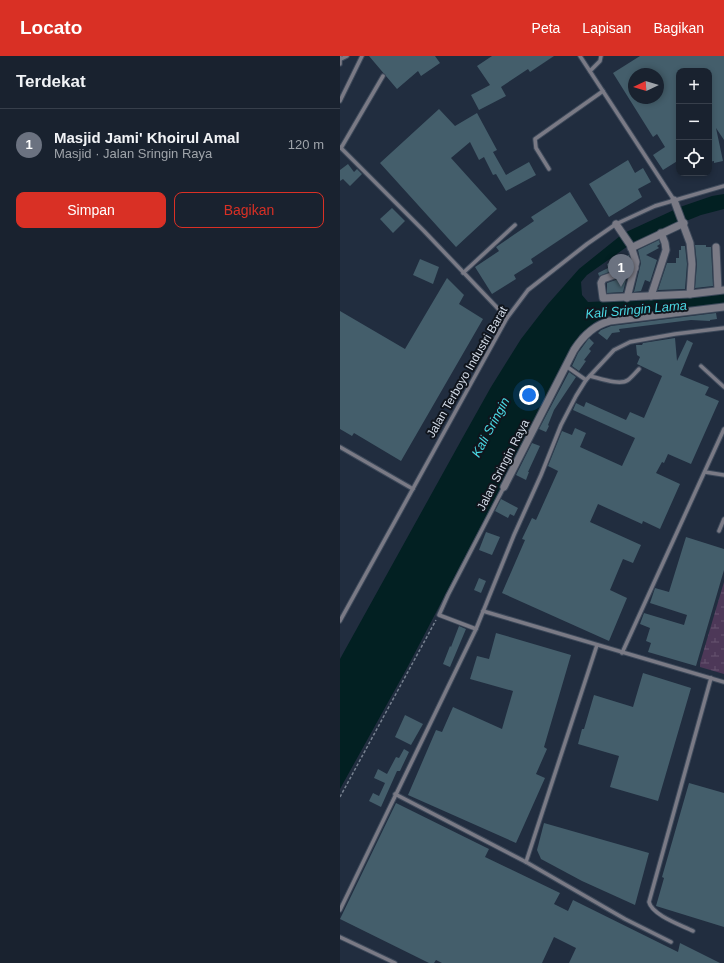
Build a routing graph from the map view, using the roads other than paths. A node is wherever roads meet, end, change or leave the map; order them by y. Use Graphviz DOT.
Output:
graph roads {
  1 [pos="347,56"];
  2 [pos="362,56"];
  3 [pos="580,56"];
  4 [pos="601,56"];
  5 [pos="340,58"];
  6 [pos="340,64"];
  7 [pos="590,71"];
  8 [pos="383,76"];
  9 [pos="603,90"];
  10 [pos="340,101"];
  11 [pos="340,147"];
  12 [pos="548,169"];
  13 [pos="724,186"];
  14 [pos="676,202"];
  15 [pos="683,222"];
  16 [pos="514,225"];
  17 [pos="618,226"];
  18 [pos="661,233"];
  19 [pos="631,247"];
  20 [pos="716,247"];
  21 [pos="635,268"];
  22 [pos="463,272"];
  23 [pos="721,290"];
  24 [pos="690,294"];
  25 [pos="651,296"];
  26 [pos="627,298"];
  27 [pos="724,307"];
  28 [pos="507,318"];
  29 [pos="724,328"];
  30 [pos="566,366"];
  31 [pos="701,366"];
  32 [pos="639,369"];
  33 [pos="590,376"];
  34 [pos="586,380"];
  35 [pos="724,387"];
  36 [pos="724,429"];
  37 [pos="340,447"];
  38 [pos="704,472"];
  39 [pos="724,475"];
  40 [pos="504,486"];
  41 [pos="413,489"];
  42 [pos="724,519"];
  43 [pos="719,531"];
  44 [pos="483,611"];
  45 [pos="340,620"];
  46 [pos="476,629"];
  47 [pos="596,645"];
  48 [pos="622,653"];
  49 [pos="711,678"];
  50 [pos="724,682"];
  51 [pos="395,794"];
  52 [pos="526,862"];
  53 [pos="340,910"];
  54 [pos="693,931"];
  55 [pos="340,937"];
  56 [pos="671,942"];
  57 [pos="395,963"];
  1 -- 5 [label="lane"];
  2 -- 10 [label="lane"];
  3 -- 7 [label="lane"];
  4 -- 7 [label="lane"];
  5 -- 6 [label="lane"];
  7 -- 9 [label="lane"];
  8 -- 11 [label="lane"];
  9 -- 12 [label="lane"];
  9 -- 14 [label="lane"];
  11 -- 22 [label="lane"];
  13 -- 14 [label="lane, Jalan Terboyo Industri Barat"];
  14 -- 15 [label="street"];
  14 -- 17 [label="lane, Jalan Terboyo Industri Barat"];
  15 -- 18 [label="street"];
  15 -- 24 [label="street"];
  16 -- 22 [label="lane"];
  17 -- 19 [label="street"];
  17 -- 28 [label="lane, Jalan Terboyo Industri Barat"];
  18 -- 19 [label="street"];
  18 -- 25 [label="street"];
  19 -- 21 [label="street"];
  20 -- 23 [label="street"];
  21 -- 26 [label="street"];
  21 -- 26 [label="street"];
  22 -- 28 [label="lane"];
  23 -- 24 [label="street"];
  24 -- 25 [label="street"];
  25 -- 26 [label="street"];
  27 -- 30 [label="street, Jalan Sringin Raya"];
  28 -- 41 [label="lane, Jalan Terboyo Industri Barat"];
  29 -- 33 [label="lane"];
  30 -- 34 [label="lane"];
  30 -- 40 [label="street, Jalan Sringin Raya"];
  31 -- 35 [label="lane"];
  32 -- 33 [label="lane"];
  33 -- 34 [label="lane"];
  34 -- 44 [label="lane"];
  36 -- 38 [label="lane"];
  37 -- 41 [label="lane"];
  38 -- 39 [label="lane"];
  38 -- 48 [label="lane"];
  40 -- 46 [label="lane, Jalan Sringin Raya"];
  41 -- 45 [label="lane, Jalan Terboyo Industri Barat"];
  42 -- 43 [label="lane"];
  44 -- 46 [label="lane"];
  44 -- 47 [label="lane"];
  46 -- 51 [label="lane"];
  47 -- 48 [label="lane"];
  47 -- 52 [label="lane"];
  48 -- 49 [label="lane"];
  49 -- 50 [label="lane"];
  49 -- 54 [label="lane"];
  51 -- 52 [label="lane"];
  51 -- 53 [label="lane"];
  52 -- 56 [label="lane"];
  55 -- 57 [label="lane"];
}
